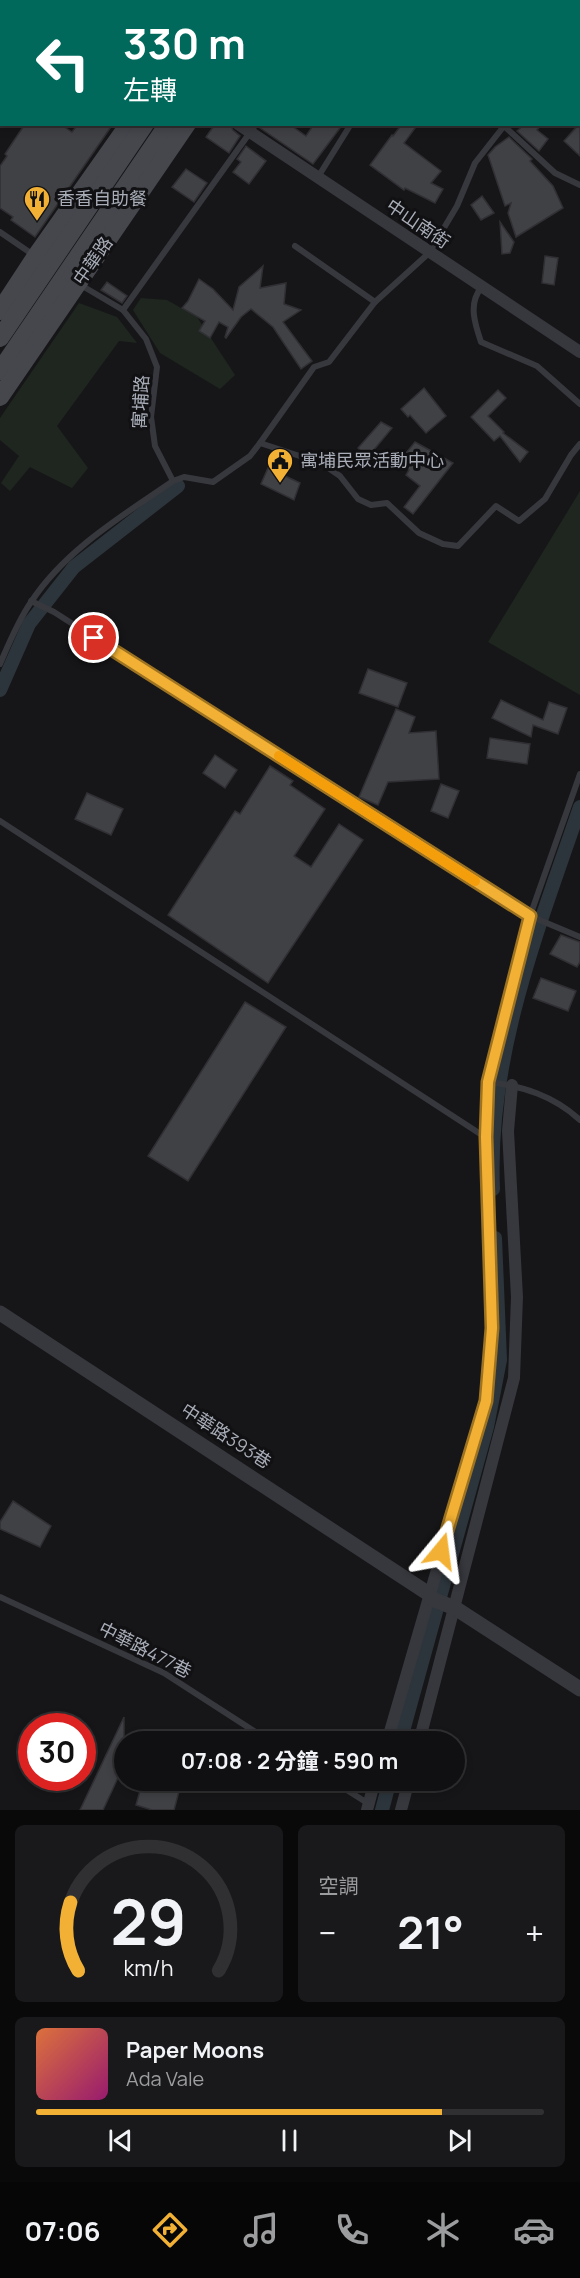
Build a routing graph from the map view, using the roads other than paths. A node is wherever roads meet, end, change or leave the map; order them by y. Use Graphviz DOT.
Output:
graph roads {
  1 [pos="128,126"];
  2 [pos="144,126"];
  3 [pos="166,126"];
  4 [pos="185,126"];
  5 [pos="350,126"];
  6 [pos="503,126"];
  7 [pos="505,126"];
  8 [pos="254,129"];
  9 [pos="318,177"];
  10 [pos="580,185"];
  11 [pos="0,232"];
  12 [pos="295,246"];
  13 [pos="429,253"];
  14 [pos="57,270"];
  15 [pos="481,288"];
  16 [pos="375,302"];
  17 [pos="123,310"];
  18 [pos="0,311"];
  19 [pos="0,338"];
  20 [pos="580,352"];
  21 [pos="0,371"];
  22 [pos="0,398"];
  23 [pos="580,404"];
  24 [pos="260,443"];
  25 [pos="580,444"];
  26 [pos="173,481"];
  27 [pos="31,601"];
  28 [pos="0,664"];
  29 [pos="580,774"];
  30 [pos="0,821"];
  31 [pos="530,916"];
  32 [pos="580,937"];
  33 [pos="488,1082"];
  34 [pos="512,1085"];
  35 [pos="580,1120"];
  36 [pos="486,1137"];
  37 [pos="0,1313"];
  38 [pos="0,1597"];
  39 [pos="430,1597"];
  40 [pos="455,1608"];
  41 [pos="580,1689"];
  42 [pos="254,1731"];
  43 [pos="390,1731"];
  44 [pos="422,1731"];
  45 [pos="346,1791"];
  46 [pos="372,1791"];
  47 [pos="406,1791"];
  48 [pos="368,1807"];
  49 [pos="401,1810"];
  1 -- 14 [label="main road, 中華路"];
  2 -- 14 [label="main road, 中華路"];
  3 -- 14 [label="main road, 中華路"];
  4 -- 14 [label="main road, 中華路"];
  5 -- 9 [label="lane"];
  6 -- 13 [label="lane"];
  7 -- 10 [label="lane"];
  8 -- 9 [label="street, 中山南街"];
  8 -- 17 [label="lane"];
  9 -- 13 [label="street, 中山南街"];
  11 -- 14 [label="lane, 寓埔路"];
  12 -- 16 [label="lane"];
  13 -- 15 [label="street, 中山南街"];
  13 -- 16 [label="lane"];
  14 -- 17 [label="lane, 寓埔路"];
  14 -- 18 [label="main road, 中華路"];
  14 -- 19 [label="main road, 中華路"];
  14 -- 21 [label="main road, 中華路"];
  14 -- 22 [label="main road, 中華路"];
  15 -- 20 [label="street, 中山南街"];
  15 -- 23 [label="lane"];
  16 -- 24 [label="lane"];
  17 -- 26 [label="lane, 寓埔路"];
  24 -- 25 [label="lane"];
  24 -- 26 [label="lane"];
  26 -- 27 [label="lane"];
  27 -- 28 [label="lane"];
  27 -- 31 [label="lane"];
  29 -- 31 [label="lane"];
  30 -- 36 [label="lane"];
  31 -- 32 [label="lane"];
  31 -- 33 [label="street"];
  33 -- 34 [label="lane"];
  33 -- 36 [label="street"];
  34 -- 35 [label="lane"];
  34 -- 40 [label="street"];
  36 -- 39 [label="street"];
  37 -- 39 [label="street, 中華路393巷"];
  38 -- 42 [label="lane, 中華路477巷"];
  39 -- 40 [label="street, 中華路393巷"];
  39 -- 43 [label="street"];
  40 -- 41 [label="street, 中華路393巷"];
  40 -- 44 [label="street"];
  45 -- 48 [label="lane"];
  46 -- 48 [label="street"];
  47 -- 49 [label="street"];
}
